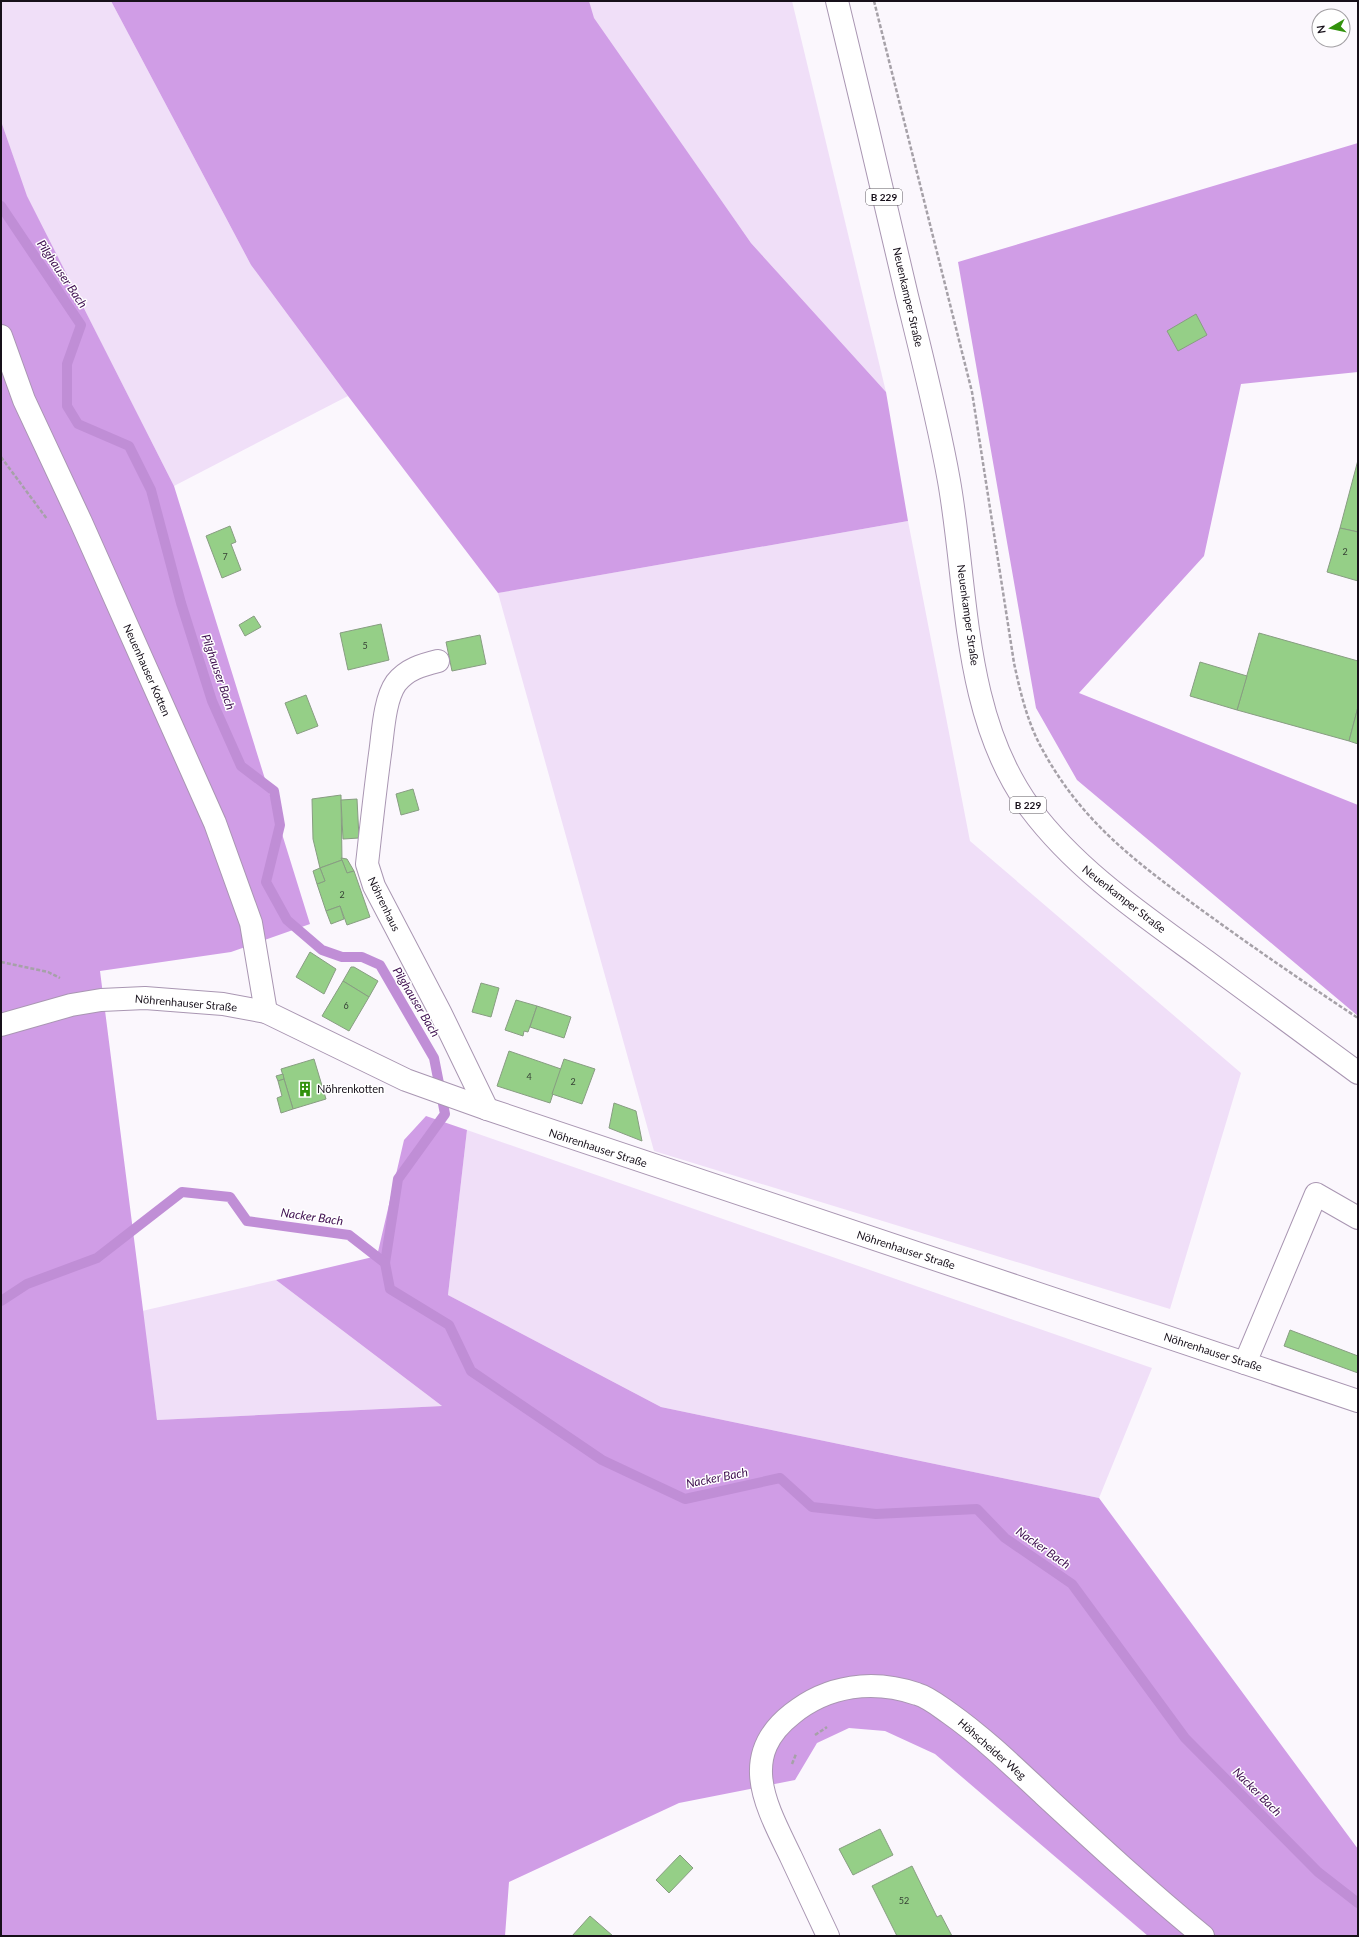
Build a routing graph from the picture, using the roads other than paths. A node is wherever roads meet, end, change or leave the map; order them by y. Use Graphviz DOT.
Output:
graph roads {
  1 [pos="838,1"];
  2 [pos="1,336"];
  3 [pos="438,661"];
  4 [pos="266,1012"];
  5 [pos="1,1024"];
  6 [pos="1358,1073"];
  7 [pos="487,1110"];
  8 [pos="1358,1218"];
  9 [pos="1245,1363"];
  10 [pos="1358,1400"];
  11 [pos="828,1936"];
  12 [pos="1203,1936"];
  1 -- 6 [label="main road, Neuenkamper Straße / B 229"];
  2 -- 4 [label="main road, Neuenhauser Kotten"];
  3 -- 7 [label="main road, Nöhrenhaus"];
  4 -- 5 [label="main road, Nöhrenhauser Straße"];
  4 -- 7 [label="main road, Nöhrenhauser Straße"];
  7 -- 9 [label="main road, Nöhrenhauser Straße"];
  8 -- 9 [label="main road"];
  9 -- 10 [label="main road, Nöhrenhauser Straße"];
  11 -- 12 [label="main road, Höhscheider Weg"];
}
